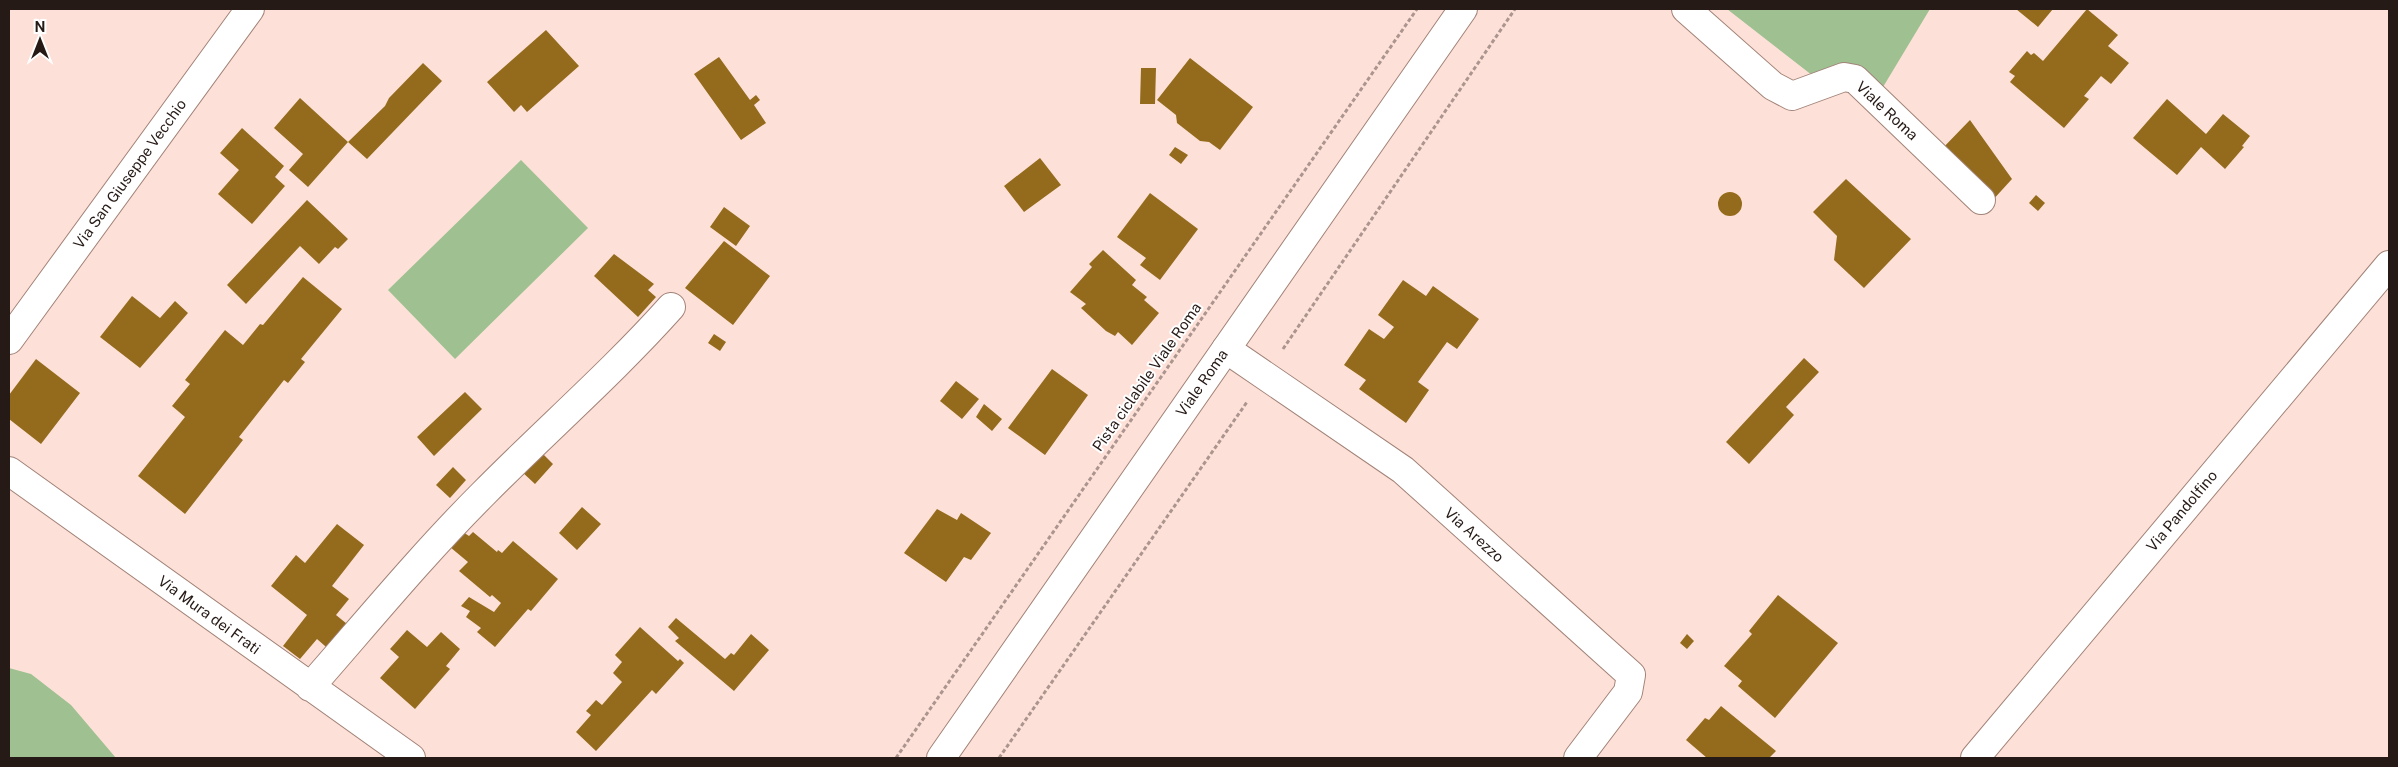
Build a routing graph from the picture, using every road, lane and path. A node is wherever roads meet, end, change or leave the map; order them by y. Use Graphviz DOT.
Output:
graph roads {
  1 [pos="250,9"];
  2 [pos="1417,9"];
  3 [pos="1463,9"];
  4 [pos="1686,9"];
  5 [pos="1981,200"];
  6 [pos="2389,265"];
  7 [pos="671,307"];
  8 [pos="9,340"];
  9 [pos="1226,349"];
  10 [pos="9,471"];
  11 [pos="310,687"];
  12 [pos="411,758"];
  13 [pos="896,758"];
  14 [pos="941,758"];
  15 [pos="1578,758"];
  16 [pos="1976,758"];
  1 -- 8 [label="street, Via San Giuseppe Vecchio"];
  2 -- 13 [label="path, Pista ciclabile Viale Roma"];
  3 -- 9 [label="street, Viale Roma"];
  4 -- 5 [label="street, Viale Roma"];
  6 -- 16 [label="street, Via Pandolfino"];
  7 -- 11 [label="street"];
  9 -- 14 [label="street, Viale Roma"];
  9 -- 15 [label="street, Via Arezzo"];
  10 -- 11 [label="street, Via Mura dei Frati"];
  11 -- 12 [label="street, Via Mura dei Frati"];
}
